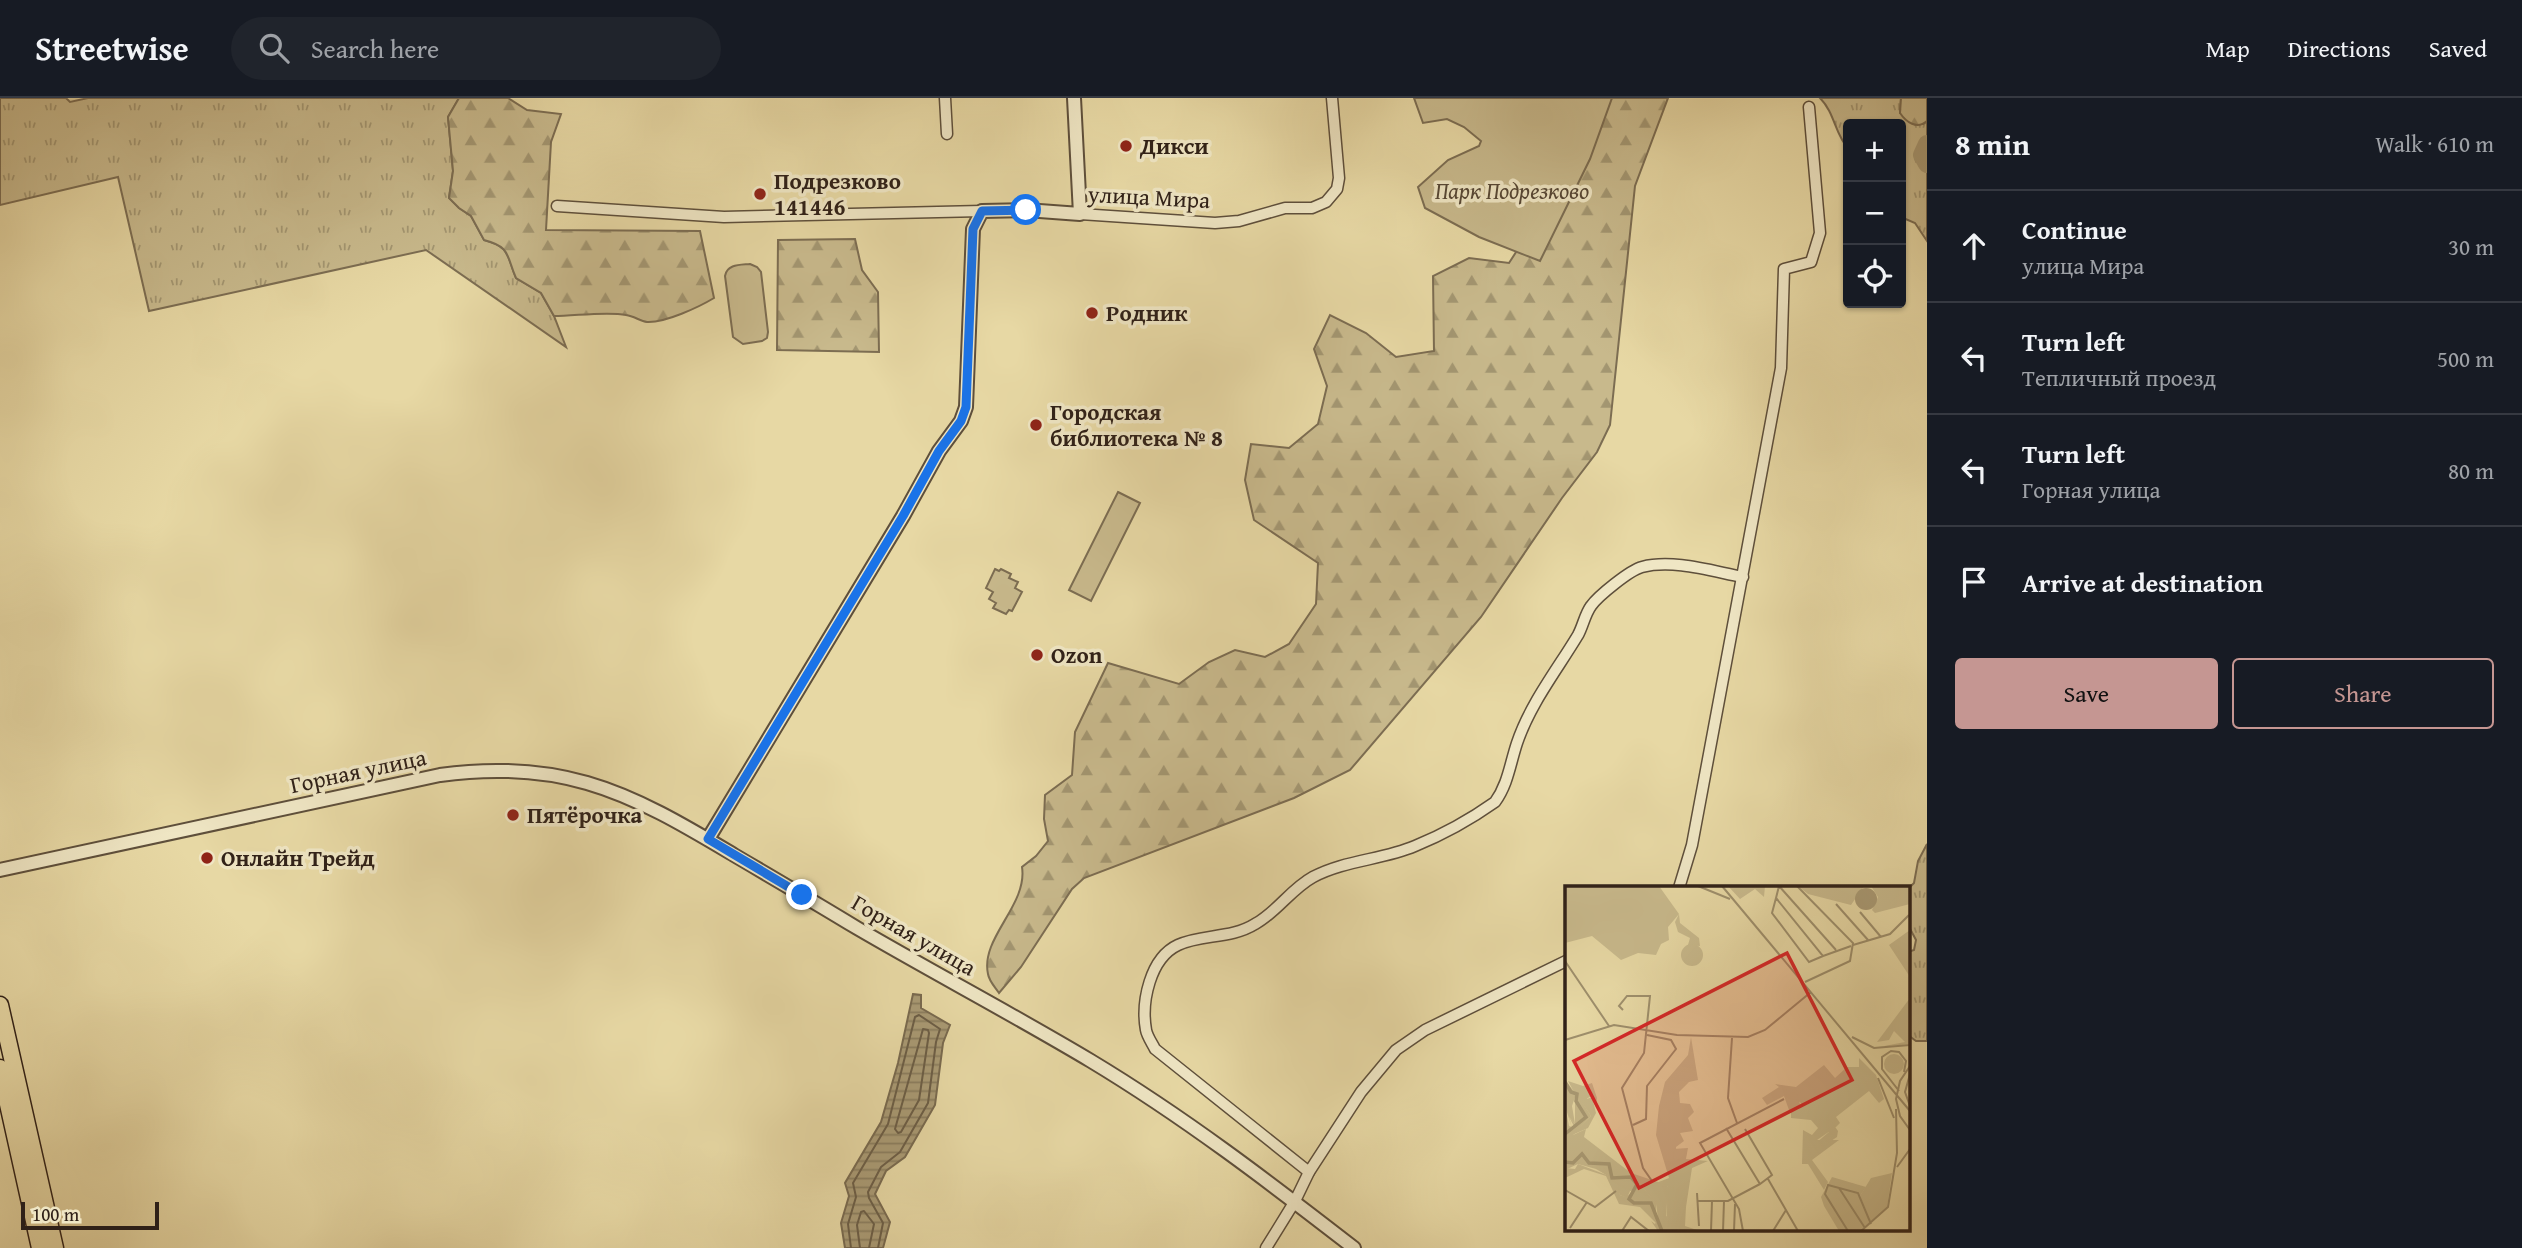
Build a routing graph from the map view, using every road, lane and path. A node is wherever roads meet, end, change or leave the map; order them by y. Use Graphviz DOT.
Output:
graph roads {
  1 [pos="945,98"];
  2 [pos="1074,98"];
  3 [pos="1332,98"];
  4 [pos="1810,107"];
  5 [pos="947,134"];
  6 [pos="557,206"];
  7 [pos="982,211"];
  8 [pos="1080,214"];
  9 [pos="1742,577"];
  10 [pos="708,839"];
  11 [pos="0,870"];
  12 [pos="1679,886"];
  13 [pos="1565,961"];
  14 [pos="0,1005"];
  15 [pos="0,1068"];
  16 [pos="4,1100"];
  17 [pos="1309,1172"];
  18 [pos="1295,1201"];
  19 [pos="40,1248"];
  20 [pos="55,1248"];
  21 [pos="1266,1248"];
  22 [pos="1354,1248"];
  1 -- 5 [label="street"];
  2 -- 8 [label="street"];
  3 -- 8 [label="street, улица Мира"];
  4 -- 9 [label="street"];
  6 -- 7 [label="street"];
  7 -- 8 [label="street, улица Мира"];
  7 -- 10 [label="street"];
  9 -- 12 [label="street"];
  9 -- 17 [label="street"];
  10 -- 11 [label="street, Горная улица"];
  10 -- 18 [label="street, Горная улица"];
  13 -- 17 [label="street"];
  14 -- 20 [label="highway"];
  15 -- 16 [label="highway"];
  16 -- 19 [label="highway"];
  17 -- 18 [label="street"];
  18 -- 21 [label="street"];
  18 -- 22 [label="street, Горная улица"];
}
